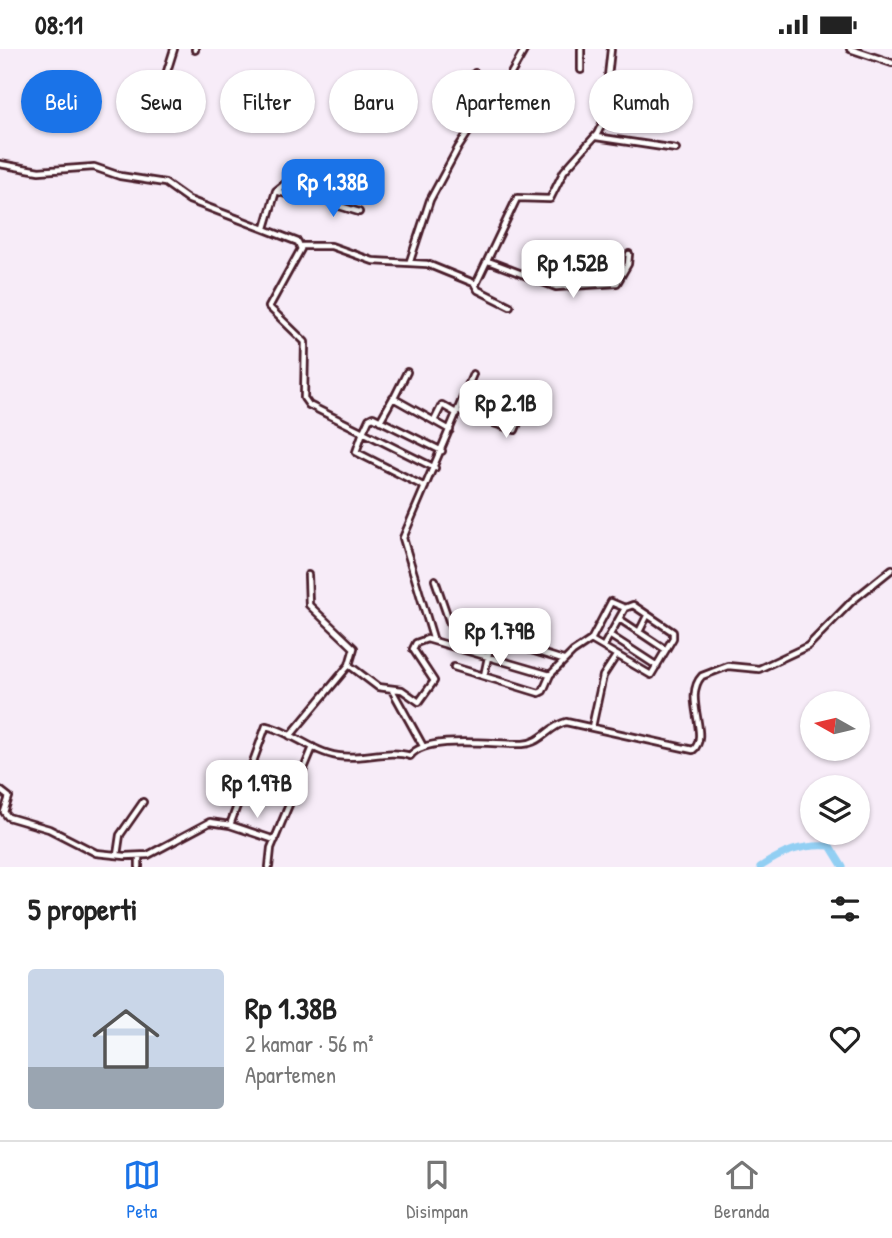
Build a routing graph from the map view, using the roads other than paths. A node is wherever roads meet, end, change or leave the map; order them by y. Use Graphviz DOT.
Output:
graph roads {
  1 [pos="174,49"];
  2 [pos="525,49"];
  3 [pos="581,49"];
  4 [pos="611,49"];
  5 [pos="850,49"];
  6 [pos="892,63"];
  7 [pos="167,70"];
  8 [pos="513,70"];
  9 [pos="581,70"];
  10 [pos="469,133"];
  11 [pos="595,137"];
  12 [pos="676,149"];
  13 [pos="0,165"];
  14 [pos="355,185"];
  15 [pos="276,191"];
  16 [pos="286,194"];
  17 [pos="333,203"];
  18 [pos="359,212"];
  19 [pos="265,228"];
  20 [pos="302,246"];
  21 [pos="629,254"];
  22 [pos="410,261"];
  23 [pos="488,261"];
  24 [pos="475,285"];
  25 [pos="510,306"];
  26 [pos="407,372"];
  27 [pos="473,373"];
  28 [pos="394,398"];
  29 [pos="528,400"];
  30 [pos="456,412"];
  31 [pos="380,421"];
  32 [pos="434,421"];
  33 [pos="450,430"];
  34 [pos="363,432"];
  35 [pos="442,450"];
  36 [pos="435,468"];
  37 [pos="425,487"];
  38 [pos="892,569"];
  39 [pos="308,575"];
  40 [pos="435,580"];
  41 [pos="625,608"];
  42 [pos="648,616"];
  43 [pos="621,620"];
  44 [pos="474,632"];
  45 [pos="639,632"];
  46 [pos="611,636"];
  47 [pos="433,638"];
  48 [pos="492,639"];
  49 [pos="591,640"];
  50 [pos="458,645"];
  51 [pos="603,647"];
  52 [pos="666,650"];
  53 [pos="488,655"];
  54 [pos="616,656"];
  55 [pos="563,660"];
  56 [pos="349,665"];
  57 [pos="657,666"];
  58 [pos="454,667"];
  59 [pos="550,675"];
  60 [pos="484,676"];
  61 [pos="392,689"];
  62 [pos="592,727"];
  63 [pos="290,737"];
  64 [pos="423,746"];
  65 [pos="313,747"];
  66 [pos="0,790"];
  67 [pos="143,802"];
  68 [pos="2,815"];
  69 [pos="230,824"];
  70 [pos="275,840"];
  71 [pos="117,855"];
  72 [pos="139,856"];
  73 [pos="139,867"];
  74 [pos="269,867"];
  1 -- 7 [label="street"];
  2 -- 8 [label="street"];
  3 -- 9 [label="street"];
  4 -- 11 [label="street"];
  5 -- 6 [label="street"];
  10 -- 22 [label="street"];
  11 -- 12 [label="street"];
  11 -- 23 [label="street"];
  13 -- 19 [label="street"];
  14 -- 17 [label="street"];
  15 -- 16 [label="street"];
  15 -- 17 [label="street"];
  15 -- 19 [label="street"];
  17 -- 18 [label="street"];
  19 -- 20 [label="street"];
  20 -- 22 [label="street"];
  20 -- 34 [label="street"];
  21 -- 23 [label="street"];
  22 -- 24 [label="street"];
  23 -- 24 [label="street"];
  24 -- 25 [label="street"];
  26 -- 28 [label="street"];
  27 -- 30 [label="street"];
  28 -- 31 [label="street"];
  28 -- 32 [label="street"];
  29 -- 30 [label="street"];
  30 -- 32 [label="street"];
  30 -- 33 [label="street"];
  31 -- 34 [label="street"];
  31 -- 35 [label="street"];
  32 -- 33 [label="street"];
  33 -- 35 [label="street"];
  34 -- 36 [label="street"];
  34 -- 37 [label="street"];
  35 -- 36 [label="street"];
  36 -- 37 [label="street"];
  37 -- 47 [label="street"];
  38 -- 62 [label="street"];
  39 -- 56 [label="street"];
  40 -- 50 [label="street"];
  41 -- 42 [label="street"];
  41 -- 43 [label="street"];
  41 -- 49 [label="street"];
  42 -- 45 [label="street"];
  42 -- 52 [label="street"];
  43 -- 45 [label="street"];
  43 -- 46 [label="street"];
  44 -- 48 [label="street"];
  45 -- 52 [label="street"];
  46 -- 51 [label="street"];
  46 -- 57 [label="street"];
  47 -- 50 [label="street"];
  47 -- 61 [label="street"];
  48 -- 53 [label="street"];
  48 -- 55 [label="street"];
  49 -- 51 [label="street"];
  49 -- 55 [label="street"];
  50 -- 53 [label="street"];
  51 -- 54 [label="street"];
  52 -- 57 [label="street"];
  53 -- 59 [label="street"];
  53 -- 60 [label="street"];
  54 -- 57 [label="street"];
  54 -- 62 [label="street"];
  55 -- 59 [label="street"];
  56 -- 61 [label="street"];
  56 -- 63 [label="street"];
  58 -- 60 [label="street"];
  59 -- 60 [label="street"];
  61 -- 64 [label="street"];
  62 -- 64 [label="street"];
  63 -- 65 [label="street"];
  63 -- 69 [label="street"];
  64 -- 65 [label="street"];
  65 -- 70 [label="street"];
  66 -- 68 [label="street"];
  67 -- 71 [label="street"];
  68 -- 71 [label="street"];
  69 -- 70 [label="street"];
  69 -- 72 [label="street"];
  70 -- 74 [label="street"];
  71 -- 72 [label="street"];
  72 -- 73 [label="street"];
}
